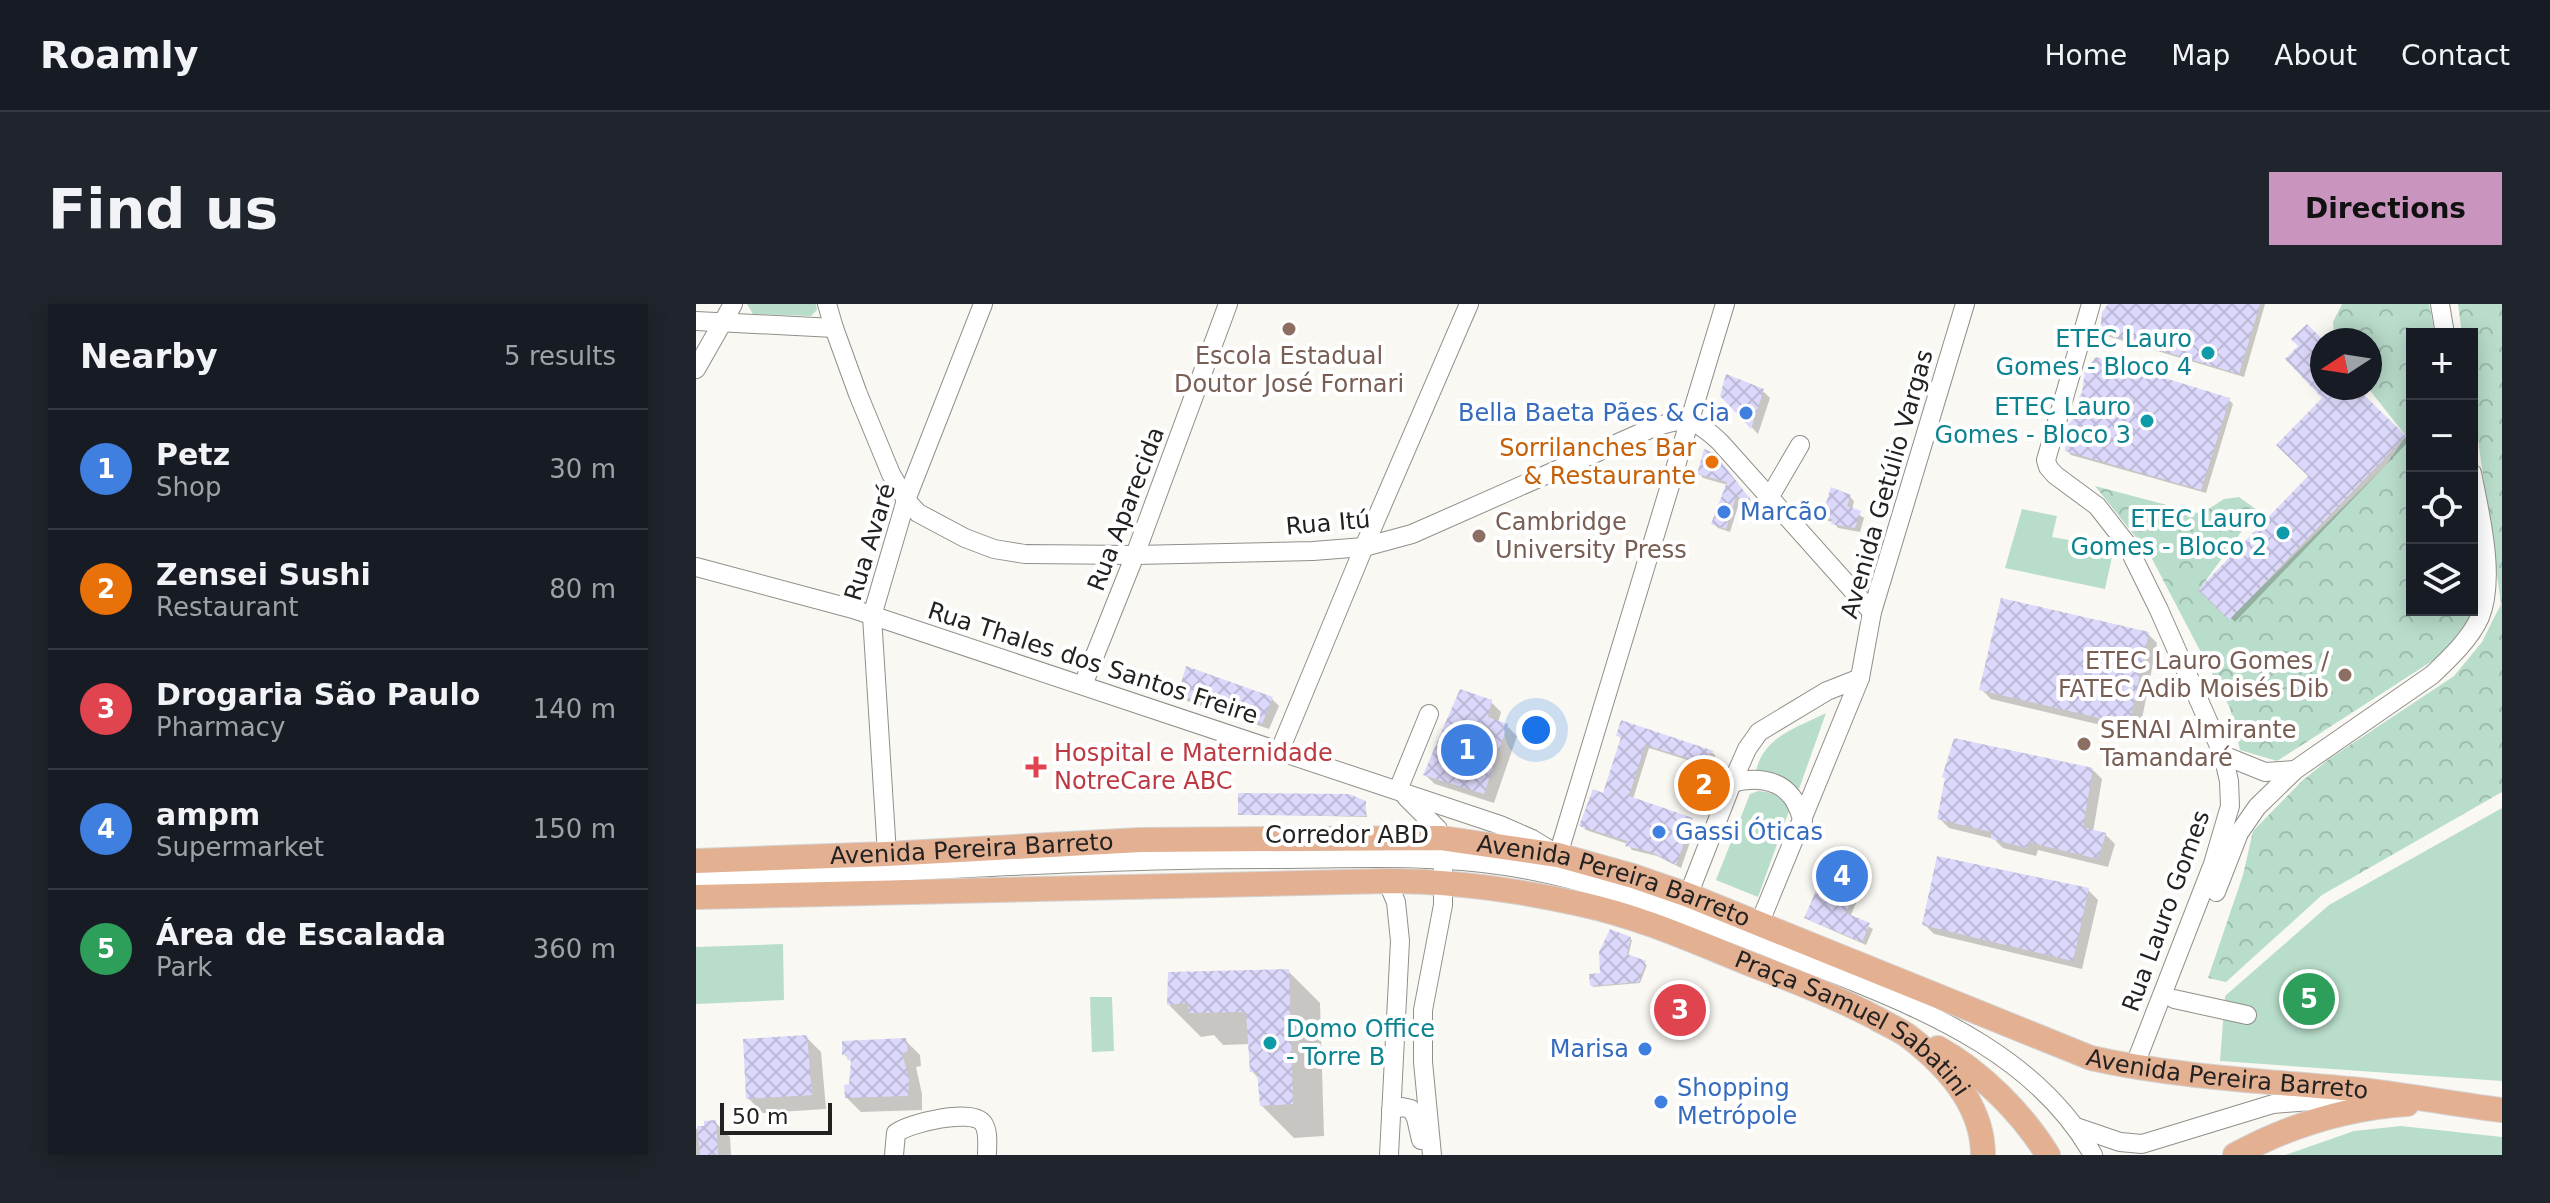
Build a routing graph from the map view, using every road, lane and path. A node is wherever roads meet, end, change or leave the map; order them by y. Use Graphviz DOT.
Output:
graph roads {
  1 [pos="733,304"];
  2 [pos="827,304"];
  3 [pos="983,304"];
  4 [pos="1228,304"];
  5 [pos="1469,304"];
  6 [pos="1725,304"];
  7 [pos="1965,304"];
  8 [pos="2091,304"];
  9 [pos="2440,304"];
  10 [pos="696,321"];
  11 [pos="722,323"];
  12 [pos="834,328"];
  13 [pos="2444,328"];
  14 [pos="696,369"];
  15 [pos="1689,419"];
  16 [pos="1800,445"];
  17 [pos="1769,498"];
  18 [pos="906,500"];
  19 [pos="2478,511"];
  20 [pos="1364,547"];
  21 [pos="1135,555"];
  22 [pos="696,567"];
  23 [pos="1872,612"];
  24 [pos="872,616"];
  25 [pos="1860,678"];
  26 [pos="1083,685"];
  27 [pos="1429,714"];
  28 [pos="1280,750"];
  29 [pos="2223,755"];
  30 [pos="2295,770"];
  31 [pos="1732,783"];
  32 [pos="1398,790"];
  33 [pos="1803,821"];
  34 [pos="887,854"];
  35 [pos="1558,855"];
  36 [pos="1443,860"];
  37 [pos="696,861"];
  38 [pos="696,881"];
  39 [pos="1387,881"];
  40 [pos="696,897"];
  41 [pos="1682,914"];
  42 [pos="1760,922"];
  43 [pos="2174,999"];
  44 [pos="2247,1015"];
  45 [pos="1906,1034"];
  46 [pos="2139,1068"];
  47 [pos="2433,1102"];
  48 [pos="2399,1104"];
  49 [pos="1391,1110"];
  50 [pos="2502,1110"];
  51 [pos="2076,1127"];
  52 [pos="2136,1149"];
  53 [pos="894,1155"];
  54 [pos="987,1155"];
  55 [pos="1389,1155"];
  56 [pos="1424,1155"];
  57 [pos="1432,1155"];
  58 [pos="1983,1155"];
  59 [pos="2048,1155"];
  60 [pos="2093,1155"];
  61 [pos="2235,1155"];
  1 -- 11 [label="street"];
  2 -- 12 [label="street, Rua Itú"];
  3 -- 18 [label="street, Rua Avaré"];
  4 -- 21 [label="street, Rua Aparecida"];
  5 -- 20 [label="street"];
  6 -- 15 [label="street"];
  7 -- 23 [label="street, Avenida Getúlio Vargas"];
  8 -- 29 [label="street, Rua Lauro Gomes"];
  9 -- 13 [label="street"];
  10 -- 11 [label="street"];
  11 -- 12 [label="street"];
  11 -- 14 [label="street"];
  12 -- 18 [label="street, Rua Itú"];
  15 -- 17 [label="street"];
  15 -- 20 [label="street, Rua Itú"];
  15 -- 35 [label="street"];
  16 -- 17 [label="street"];
  17 -- 23 [label="street"];
  18 -- 21 [label="street, Rua Itú"];
  18 -- 24 [label="street, Rua Avaré"];
  19 -- 30 [label="street, Rua Lauro Gomes"];
  20 -- 21 [label="street, Rua Itú"];
  20 -- 28 [label="street"];
  21 -- 26 [label="street, Rua Aparecida"];
  22 -- 24 [label="street, Rua Thales dos Santos Freire"];
  23 -- 25 [label="street, Avenida Getúlio Vargas"];
  24 -- 26 [label="street, Rua Thales dos Santos Freire"];
  24 -- 34 [label="street, Rua Avaré"];
  25 -- 31 [label="street"];
  25 -- 33 [label="street, Avenida Getúlio Vargas"];
  26 -- 28 [label="street, Rua Thales dos Santos Freire"];
  27 -- 32 [label="street"];
  28 -- 32 [label="street, Rua Thales dos Santos Freire"];
  29 -- 30 [label="street"];
  29 -- 46 [label="street, Rua Lauro Gomes"];
  30 -- 43 [label="street, Rua Lauro Gomes"];
  31 -- 33 [label="street"];
  31 -- 41 [label="street"];
  32 -- 35 [label="street, Rua Thales dos Santos Freire"];
  32 -- 36 [label="street"];
  33 -- 42 [label="street, Avenida Getúlio Vargas"];
  34 -- 36 [label="main road, Avenida Pereira Barreto"];
  34 -- 37 [label="main road, Avenida Pereira Barreto"];
  35 -- 36 [label="main road, Avenida Pereira Barreto"];
  35 -- 41 [label="main road, Avenida Pereira Barreto"];
  36 -- 38 [label="street, Corredor ABD"];
  36 -- 39 [label="main road, Avenida Pereira Barreto"];
  36 -- 41 [label="main road, Avenida Pereira Barreto"];
  36 -- 57 [label="street"];
  39 -- 40 [label="main road, Avenida Pereira Barreto"];
  39 -- 49 [label="street"];
  41 -- 42 [label="main road, Avenida Pereira Barreto"];
  41 -- 45 [label="main road, Praça Samuel Sabatini"];
  41 -- 51 [label="street"];
  42 -- 46 [label="main road, Avenida Pereira Barreto"];
  43 -- 44 [label="street"];
  43 -- 46 [label="street, Rua Lauro Gomes"];
  45 -- 58 [label="main road, Praça Samuel Sabatini"];
  45 -- 59 [label="main road"];
  46 -- 47 [label="main road, Avenida Pereira Barreto"];
  47 -- 48 [label="main road"];
  47 -- 50 [label="main road, Avenida Pereira Barreto"];
  48 -- 52 [label="street"];
  48 -- 61 [label="main road"];
  49 -- 55 [label="street"];
  49 -- 56 [label="street"];
  51 -- 52 [label="street"];
  51 -- 60 [label="street"];
  53 -- 54 [label="street"];
}
